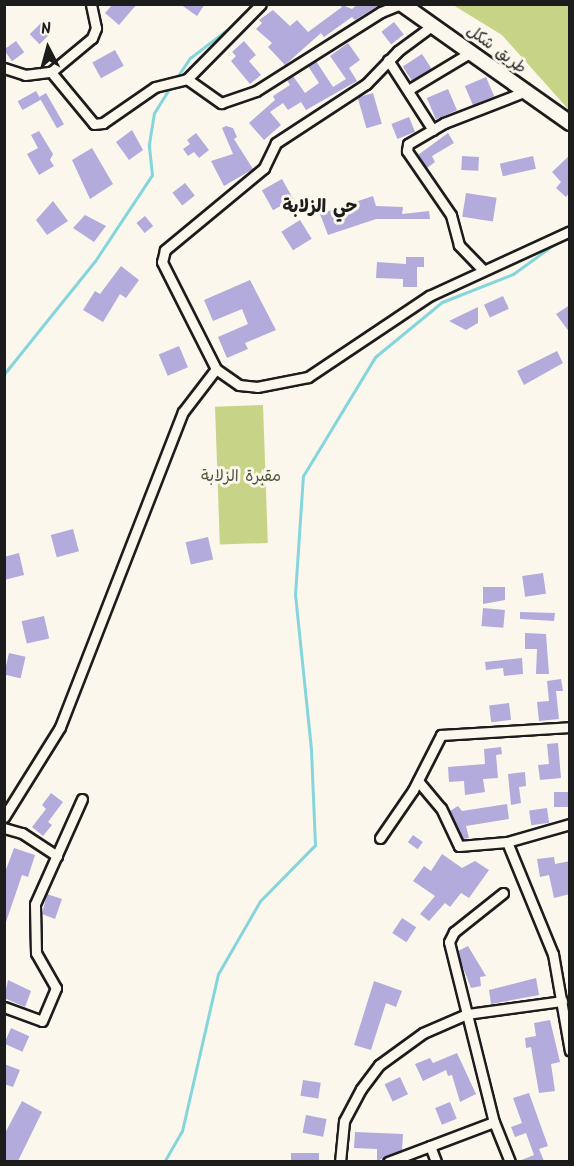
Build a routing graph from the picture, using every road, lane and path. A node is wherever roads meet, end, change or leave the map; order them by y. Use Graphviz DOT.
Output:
graph roads {
  1 [pos="91,4"];
  2 [pos="261,4"];
  3 [pos="401,4"];
  4 [pos="433,25"];
  5 [pos="471,52"];
  6 [pos="388,60"];
  7 [pos="4,68"];
  8 [pos="51,72"];
  9 [pos="187,79"];
  10 [pos="408,90"];
  11 [pos="524,92"];
  12 [pos="570,123"];
  13 [pos="433,130"];
  14 [pos="570,231"];
  15 [pos="483,270"];
  16 [pos="216,369"];
  17 [pos="570,727"];
  18 [pos="418,781"];
  19 [pos="82,799"];
  20 [pos="5,811"];
  21 [pos="570,824"];
  22 [pos="4,828"];
  23 [pos="380,838"];
  24 [pos="507,842"];
  25 [pos="57,856"];
  26 [pos="503,893"];
  27 [pos="562,1001"];
  28 [pos="6,1011"];
  29 [pos="467,1014"];
  30 [pos="570,1052"];
  31 [pos="494,1122"];
  32 [pos="430,1146"];
  33 [pos="340,1161"];
  34 [pos="388,1161"];
  35 [pos="436,1161"];
  36 [pos="510,1161"];
  1 -- 8 [label="street"];
  2 -- 9 [label="street"];
  3 -- 4 [label="main road, طريق شكل"];
  3 -- 9 [label="street"];
  4 -- 5 [label="main road, طريق شكل"];
  4 -- 6 [label="street"];
  5 -- 10 [label="street"];
  5 -- 11 [label="main road, طريق شكل"];
  6 -- 10 [label="street"];
  6 -- 16 [label="street"];
  7 -- 8 [label="street"];
  8 -- 9 [label="street"];
  10 -- 13 [label="street"];
  11 -- 12 [label="main road, طريق شكل"];
  11 -- 13 [label="street"];
  13 -- 15 [label="street"];
  14 -- 15 [label="street"];
  15 -- 16 [label="street"];
  16 -- 20 [label="street"];
  17 -- 18 [label="street"];
  18 -- 23 [label="street"];
  18 -- 24 [label="street"];
  19 -- 25 [label="street"];
  21 -- 24 [label="street"];
  22 -- 25 [label="street"];
  24 -- 27 [label="street"];
  25 -- 28 [label="street"];
  26 -- 29 [label="street"];
  27 -- 29 [label="street"];
  27 -- 30 [label="street"];
  29 -- 31 [label="street"];
  29 -- 33 [label="street"];
  31 -- 32 [label="street"];
  31 -- 36 [label="street"];
  32 -- 34 [label="street"];
  32 -- 35 [label="street"];
}
